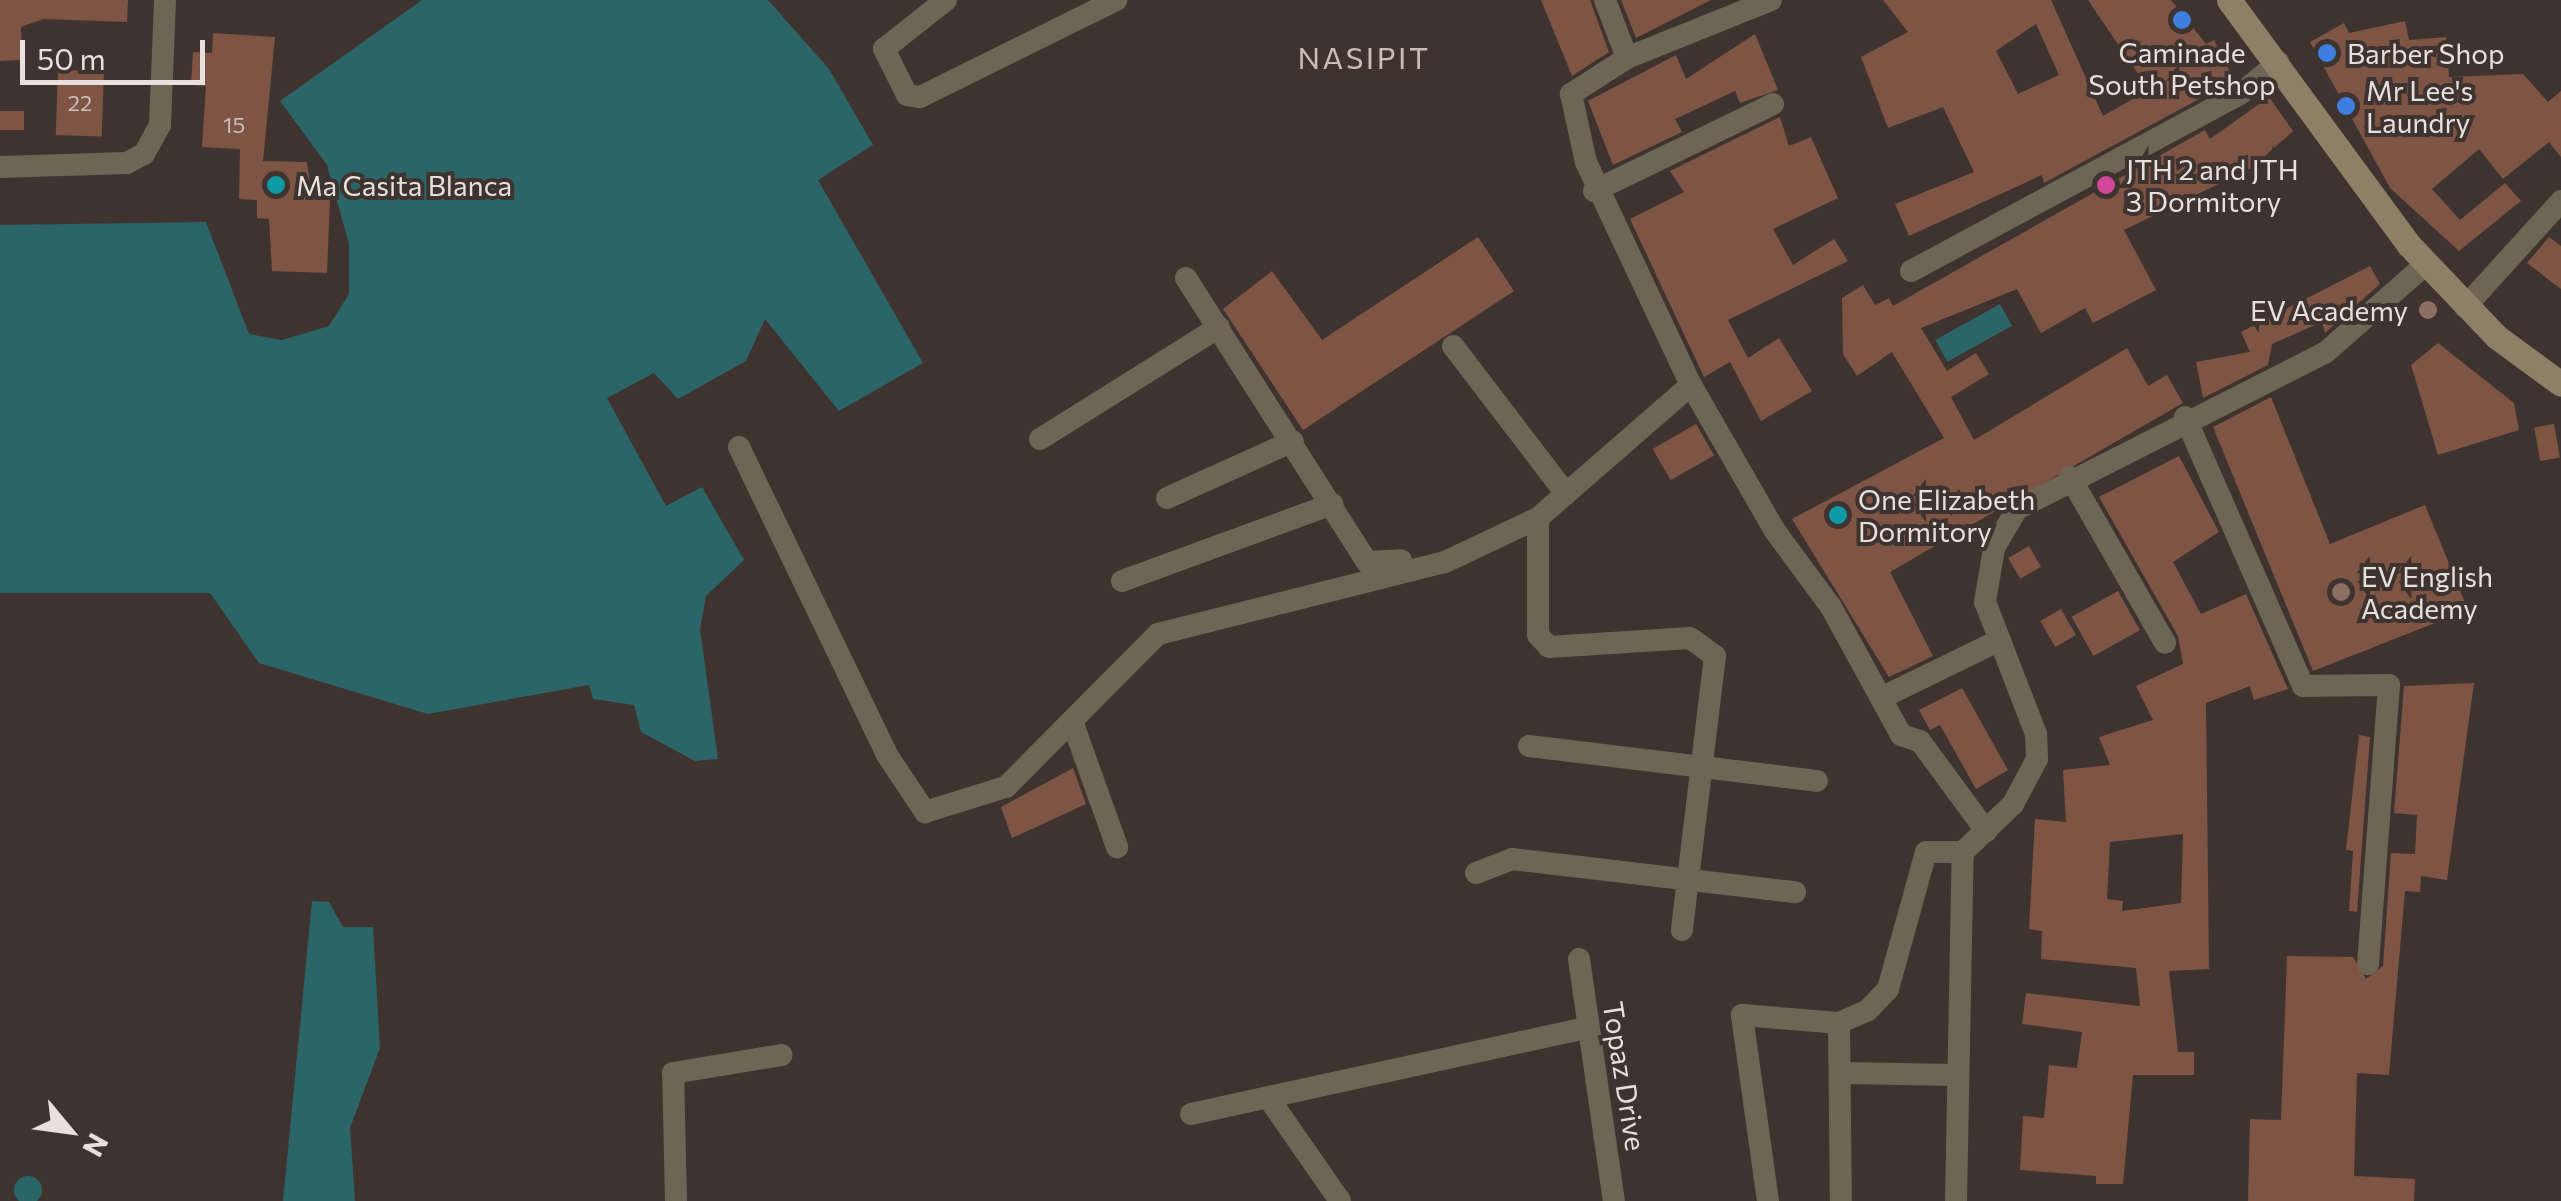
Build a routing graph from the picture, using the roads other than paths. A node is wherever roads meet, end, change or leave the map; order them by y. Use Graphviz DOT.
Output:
graph roads {
  1 [pos="165,0"];
  2 [pos="946,0"];
  3 [pos="1116,0"];
  4 [pos="1606,0"];
  5 [pos="1771,0"];
  6 [pos="2235,1"];
  7 [pos="1627,58"];
  8 [pos="2279,62"];
  9 [pos="1773,104"];
  10 [pos="0,167"];
  11 [pos="1594,191"];
  12 [pos="2561,201"];
  13 [pos="2426,264"];
  14 [pos="1911,271"];
  15 [pos="1186,278"];
  16 [pos="2465,307"];
  17 [pos="1218,328"];
  18 [pos="1452,346"];
  19 [pos="2561,384"];
  20 [pos="1691,385"];
  21 [pos="2184,417"];
  22 [pos="1040,439"];
  23 [pos="1294,441"];
  24 [pos="739,447"];
  25 [pos="2070,477"];
  26 [pos="1566,494"];
  27 [pos="1167,498"];
  28 [pos="1332,504"];
  29 [pos="1538,518"];
  30 [pos="1466,554"];
  31 [pos="1122,582"];
  32 [pos="1996,642"];
  33 [pos="2164,643"];
  34 [pos="1880,698"];
  35 [pos="1073,724"];
  36 [pos="1528,746"];
  37 [pos="1703,767"];
  38 [pos="1816,781"];
  39 [pos="1986,831"];
  40 [pos="1116,848"];
  41 [pos="1963,852"];
  42 [pos="1476,873"];
  43 [pos="1688,880"];
  44 [pos="1795,892"];
  45 [pos="1682,930"];
  46 [pos="1579,959"];
  47 [pos="2368,964"];
  48 [pos="1839,1023"];
  49 [pos="1586,1028"];
  50 [pos="782,1054"];
  51 [pos="1843,1074"];
  52 [pos="1957,1075"];
  53 [pos="1272,1102"];
  54 [pos="1191,1114"];
  55 [pos="676,1201"];
  56 [pos="1340,1201"];
  57 [pos="1614,1201"];
  58 [pos="1768,1201"];
  59 [pos="1841,1201"];
  60 [pos="1956,1201"];
  1 -- 10 [label="street"];
  2 -- 3 [label="street"];
  4 -- 7 [label="street"];
  5 -- 7 [label="street"];
  6 -- 8 [label="main road"];
  7 -- 11 [label="street"];
  8 -- 13 [label="main road"];
  8 -- 14 [label="street"];
  9 -- 11 [label="street"];
  11 -- 20 [label="street"];
  12 -- 16 [label="street"];
  13 -- 16 [label="main road"];
  13 -- 21 [label="street"];
  15 -- 17 [label="street"];
  16 -- 19 [label="main road"];
  17 -- 22 [label="street"];
  17 -- 23 [label="street"];
  18 -- 26 [label="street"];
  20 -- 26 [label="street"];
  20 -- 34 [label="street"];
  21 -- 25 [label="street"];
  21 -- 47 [label="street"];
  23 -- 27 [label="street"];
  23 -- 28 [label="street"];
  24 -- 35 [label="street"];
  25 -- 32 [label="street"];
  25 -- 33 [label="street"];
  26 -- 29 [label="street"];
  28 -- 30 [label="street"];
  28 -- 31 [label="street"];
  29 -- 30 [label="street"];
  29 -- 37 [label="street"];
  30 -- 35 [label="street"];
  32 -- 34 [label="street"];
  32 -- 39 [label="street"];
  34 -- 39 [label="street"];
  35 -- 40 [label="street"];
  36 -- 37 [label="street"];
  37 -- 38 [label="street"];
  37 -- 43 [label="street"];
  39 -- 41 [label="street"];
  41 -- 48 [label="street"];
  41 -- 52 [label="street"];
  42 -- 43 [label="street"];
  43 -- 44 [label="street"];
  43 -- 45 [label="street"];
  46 -- 49 [label="street, Topaz Drive"];
  48 -- 51 [label="street"];
  48 -- 58 [label="street"];
  49 -- 53 [label="street"];
  49 -- 57 [label="street, Topaz Drive"];
  50 -- 55 [label="street"];
  51 -- 52 [label="street"];
  51 -- 59 [label="street"];
  52 -- 60 [label="street"];
  53 -- 54 [label="street"];
  53 -- 56 [label="street"];
}
